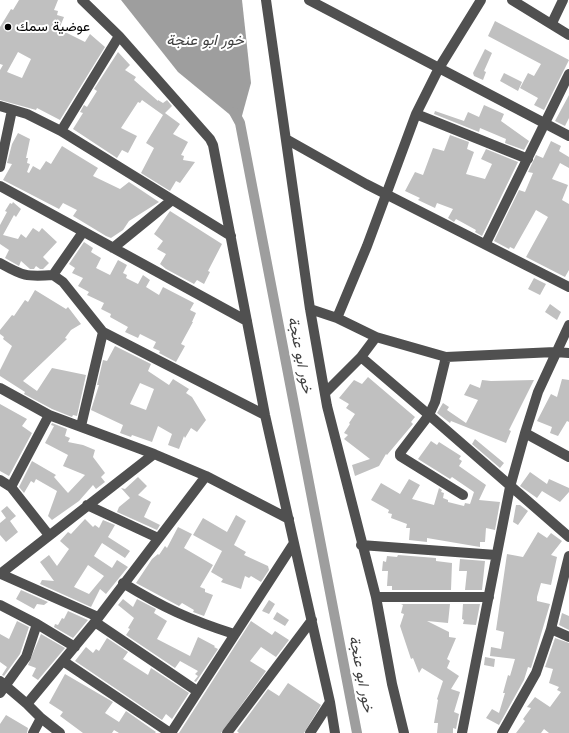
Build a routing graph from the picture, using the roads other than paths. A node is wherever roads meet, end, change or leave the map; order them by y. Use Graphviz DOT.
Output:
graph roads {
  1 [pos="82,0"];
  2 [pos="266,0"];
  3 [pos="309,0"];
  4 [pos="481,0"];
  5 [pos="512,0"];
  6 [pos="563,0"];
  7 [pos="552,23"];
  8 [pos="569,34"];
  9 [pos="119,36"];
  10 [pos="439,68"];
  11 [pos="569,74"];
  12 [pos="0,106"];
  13 [pos="12,110"];
  14 [pos="416,114"];
  15 [pos="544,124"];
  16 [pos="61,131"];
  17 [pos="569,136"];
  18 [pos="286,139"];
  19 [pos="528,159"];
  20 [pos="0,167"];
  21 [pos="0,186"];
  22 [pos="386,194"];
  23 [pos="172,200"];
  24 [pos="82,232"];
  25 [pos="231,236"];
  26 [pos="486,243"];
  27 [pos="113,248"];
  28 [pos="0,263"];
  29 [pos="53,275"];
  30 [pos="569,287"];
  31 [pos="310,309"];
  32 [pos="337,318"];
  33 [pos="246,321"];
  34 [pos="569,325"];
  35 [pos="103,332"];
  36 [pos="376,337"];
  37 [pos="555,352"];
  38 [pos="569,353"];
  39 [pos="361,357"];
  40 [pos="446,357"];
  41 [pos="0,388"];
  42 [pos="325,393"];
  43 [pos="49,415"];
  44 [pos="265,415"];
  45 [pos="429,415"];
  46 [pos="81,426"];
  47 [pos="525,433"];
  48 [pos="154,454"];
  49 [pos="569,457"];
  50 [pos="206,476"];
  51 [pos="0,480"];
  52 [pos="11,487"];
  53 [pos="510,487"];
  54 [pos="463,495"];
  55 [pos="87,505"];
  56 [pos="289,518"];
  57 [pos="48,534"];
  58 [pos="569,537"];
  59 [pos="158,538"];
  60 [pos="294,543"];
  61 [pos="361,545"];
  62 [pos="496,555"];
  63 [pos="569,556"];
  64 [pos="0,574"];
  65 [pos="123,584"];
  66 [pos="376,597"];
  67 [pos="489,597"];
  68 [pos="0,606"];
  69 [pos="97,620"];
  70 [pos="312,620"];
  71 [pos="37,624"];
  72 [pos="551,629"];
  73 [pos="234,634"];
  74 [pos="569,638"];
  75 [pos="75,647"];
  76 [pos="63,661"];
  77 [pos="2,686"];
  78 [pos="197,691"];
  79 [pos="330,702"];
  80 [pos="27,704"];
  81 [pos="41,718"];
  82 [pos="33,733"];
  83 [pos="60,733"];
  84 [pos="170,733"];
  85 [pos="227,733"];
  86 [pos="310,733"];
  87 [pos="335,733"];
  88 [pos="404,733"];
  89 [pos="462,733"];
  90 [pos="502,733"];
  1 -- 9 [label="street"];
  2 -- 18 [label="street"];
  3 -- 10 [label="street"];
  4 -- 10 [label="street"];
  5 -- 7 [label="street"];
  6 -- 7 [label="street"];
  7 -- 8 [label="street"];
  9 -- 16 [label="street"];
  9 -- 25 [label="street"];
  10 -- 14 [label="street"];
  10 -- 15 [label="street"];
  11 -- 15 [label="street"];
  12 -- 13 [label="street"];
  13 -- 16 [label="street"];
  13 -- 20 [label="street"];
  14 -- 19 [label="street"];
  14 -- 22 [label="street"];
  15 -- 17 [label="street"];
  15 -- 19 [label="street"];
  16 -- 23 [label="street"];
  18 -- 22 [label="street"];
  18 -- 31 [label="street"];
  19 -- 26 [label="street"];
  21 -- 24 [label="street"];
  22 -- 26 [label="street"];
  22 -- 32 [label="street"];
  23 -- 25 [label="street"];
  23 -- 27 [label="street"];
  24 -- 27 [label="street"];
  24 -- 29 [label="street"];
  25 -- 33 [label="street"];
  26 -- 30 [label="street"];
  27 -- 33 [label="street"];
  28 -- 29 [label="street"];
  29 -- 35 [label="street"];
  31 -- 32 [label="street"];
  31 -- 42 [label="street"];
  32 -- 36 [label="street"];
  33 -- 44 [label="street"];
  34 -- 37 [label="street"];
  35 -- 44 [label="street"];
  35 -- 46 [label="street"];
  36 -- 39 [label="street"];
  36 -- 40 [label="street"];
  37 -- 38 [label="street"];
  37 -- 40 [label="street"];
  37 -- 47 [label="street"];
  39 -- 42 [label="street"];
  39 -- 45 [label="street"];
  40 -- 45 [label="street"];
  41 -- 43 [label="street"];
  42 -- 61 [label="street"];
  43 -- 46 [label="street"];
  43 -- 52 [label="street"];
  44 -- 56 [label="street"];
  45 -- 53 [label="street"];
  45 -- 54 [label="street"];
  46 -- 48 [label="street"];
  47 -- 49 [label="street"];
  47 -- 53 [label="street"];
  48 -- 50 [label="street"];
  48 -- 55 [label="street"];
  50 -- 56 [label="street"];
  50 -- 59 [label="street"];
  51 -- 52 [label="street"];
  52 -- 57 [label="street"];
  53 -- 58 [label="street"];
  53 -- 62 [label="street"];
  55 -- 57 [label="street"];
  55 -- 59 [label="street"];
  56 -- 60 [label="street"];
  57 -- 64 [label="street"];
  59 -- 65 [label="street"];
  60 -- 70 [label="street"];
  60 -- 73 [label="street"];
  61 -- 62 [label="street"];
  61 -- 66 [label="street"];
  62 -- 67 [label="street"];
  63 -- 72 [label="street"];
  64 -- 69 [label="street"];
  65 -- 69 [label="street"];
  65 -- 73 [label="street"];
  66 -- 67 [label="street"];
  66 -- 88 [label="street"];
  67 -- 89 [label="street"];
  68 -- 71 [label="street"];
  69 -- 75 [label="street"];
  69 -- 78 [label="street"];
  70 -- 79 [label="street"];
  70 -- 85 [label="street"];
  71 -- 75 [label="street"];
  71 -- 77 [label="street"];
  72 -- 74 [label="street"];
  72 -- 90 [label="street"];
  73 -- 78 [label="street"];
  75 -- 76 [label="street"];
  76 -- 80 [label="street"];
  76 -- 84 [label="street"];
  77 -- 80 [label="street"];
  78 -- 84 [label="street"];
  79 -- 86 [label="street"];
  79 -- 87 [label="street"];
  80 -- 81 [label="street"];
  81 -- 82 [label="street"];
  81 -- 83 [label="street"];
}
